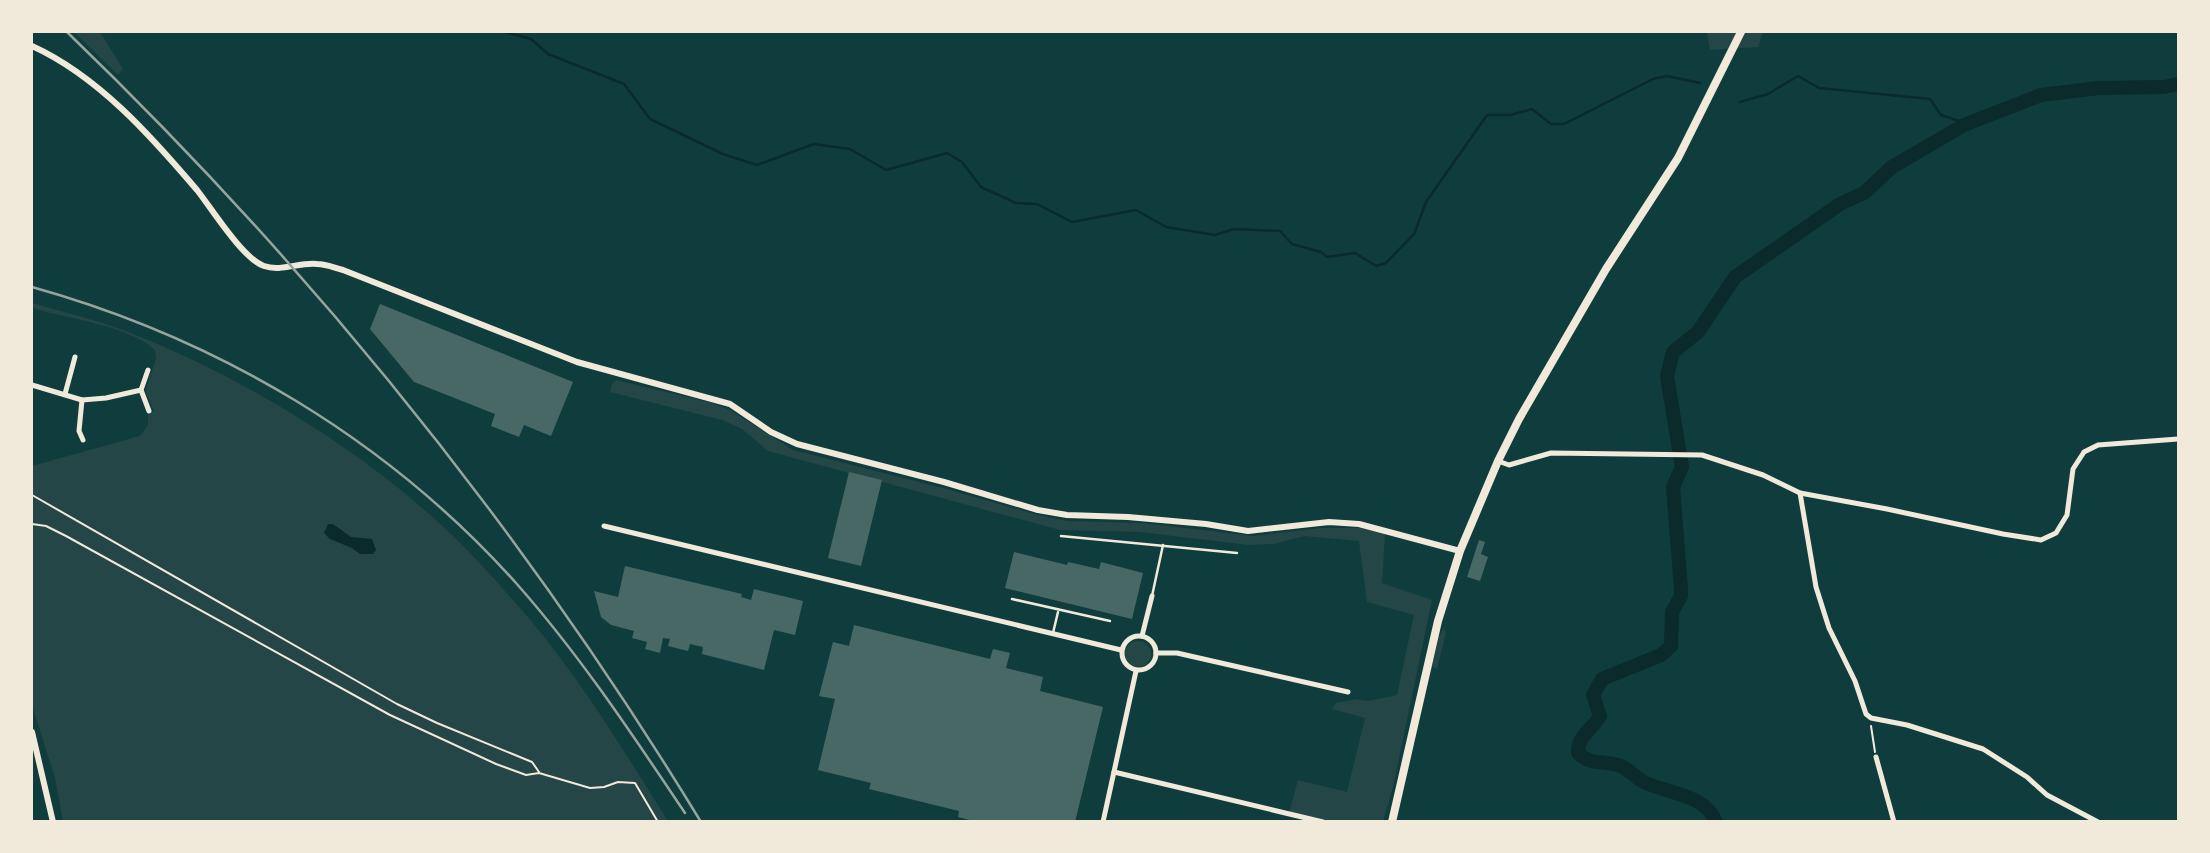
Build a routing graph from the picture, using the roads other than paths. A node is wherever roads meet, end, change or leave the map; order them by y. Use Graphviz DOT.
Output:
graph roads {
  1 [pos="1741,32"];
  2 [pos="32,46"];
  3 [pos="75,357"];
  4 [pos="148,370"];
  5 [pos="32,385"];
  6 [pos="141,390"];
  7 [pos="65,394"];
  8 [pos="82,400"];
  9 [pos="149,411"];
  10 [pos="2179,439"];
  11 [pos="83,440"];
  12 [pos="1498,461"];
  13 [pos="1800,493"];
  14 [pos="604,526"];
  15 [pos="1061,536"];
  16 [pos="1163,545"];
  17 [pos="1460,551"];
  18 [pos="1237,553"];
  19 [pos="1152,596"];
  20 [pos="1012,599"];
  21 [pos="1059,611"];
  22 [pos="1110,621"];
  23 [pos="1053,633"];
  24 [pos="1142,636"];
  25 [pos="1121,650"];
  26 [pos="1156,653"];
  27 [pos="1136,671"];
  28 [pos="1349,692"];
  29 [pos="32,732"];
  30 [pos="1875,757"];
  31 [pos="1114,772"];
  32 [pos="1303,819"];
  33 [pos="53,821"];
  34 [pos="1103,821"];
  35 [pos="1323,821"];
  36 [pos="1392,821"];
  37 [pos="1894,821"];
  38 [pos="2098,821"];
  1 -- 12 [label="main road"];
  2 -- 17 [label="street"];
  3 -- 7 [label="street"];
  4 -- 6 [label="street"];
  5 -- 7 [label="street"];
  6 -- 8 [label="street"];
  6 -- 9 [label="street"];
  7 -- 8 [label="street"];
  8 -- 11 [label="street"];
  10 -- 13 [label="street"];
  12 -- 13 [label="street"];
  12 -- 17 [label="main road"];
  13 -- 38 [label="street"];
  14 -- 23 [label="street"];
  15 -- 16 [label="lane"];
  16 -- 18 [label="lane"];
  16 -- 19 [label="lane"];
  17 -- 36 [label="main road"];
  19 -- 24 [label="street"];
  20 -- 21 [label="lane"];
  21 -- 22 [label="lane"];
  21 -- 23 [label="lane"];
  23 -- 25 [label="street"];
  24 -- 25 [label="street"];
  24 -- 26 [label="street"];
  25 -- 27 [label="street"];
  26 -- 27 [label="street"];
  26 -- 28 [label="street"];
  27 -- 31 [label="street"];
  29 -- 33 [label="street"];
  30 -- 37 [label="street"];
  31 -- 32 [label="street"];
  31 -- 34 [label="street"];
  32 -- 35 [label="street"];
}
